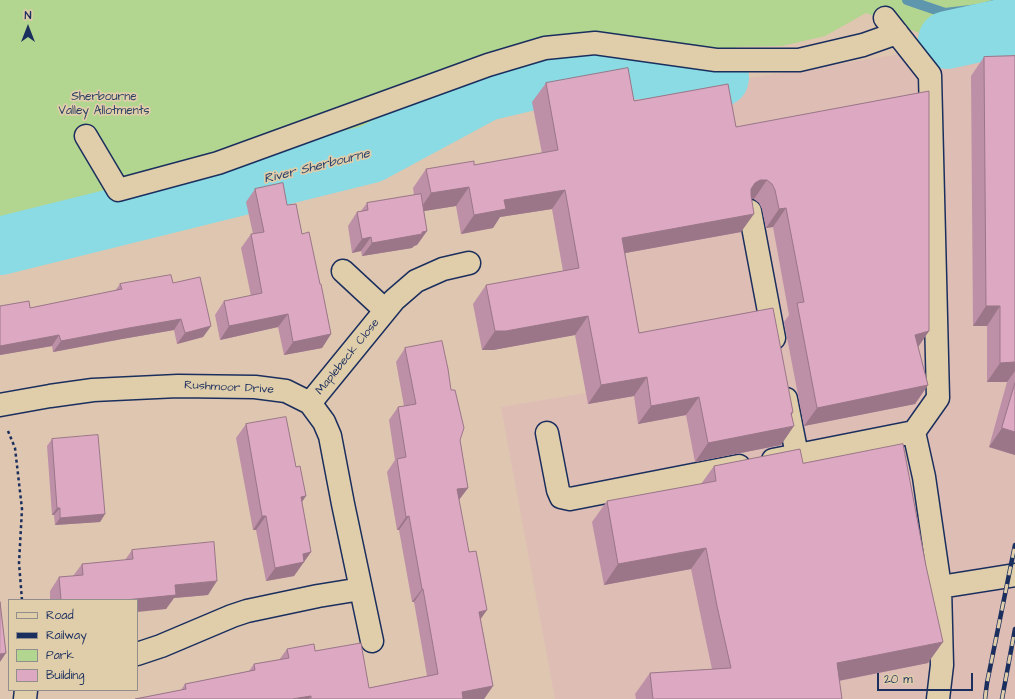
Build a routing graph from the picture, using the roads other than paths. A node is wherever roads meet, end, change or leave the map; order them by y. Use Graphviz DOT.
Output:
graph roads {
  1 [pos="86,136"];
  2 [pos="750,212"];
  3 [pos="470,263"];
  4 [pos="343,271"];
  5 [pos="385,310"];
  6 [pos="778,356"];
  7 [pos="782,379"];
  8 [pos="310,403"];
  9 [pos="0,405"];
  10 [pos="548,432"];
  11 [pos="914,432"];
  12 [pos="797,455"];
  13 [pos="1015,575"];
  14 [pos="940,587"];
  15 [pos="361,589"];
  16 [pos="372,641"];
  17 [pos="138,654"];
  18 [pos="938,699"];
  1 -- 11 [label="street"];
  2 -- 6 [label="street"];
  3 -- 5 [label="street, Maplebeck Close"];
  4 -- 5 [label="street, Maplebeck Close"];
  5 -- 8 [label="street, Maplebeck Close"];
  7 -- 12 [label="street"];
  8 -- 9 [label="street, Rushmoor Drive"];
  8 -- 15 [label="street, Rushmoor Drive"];
  10 -- 12 [label="street"];
  11 -- 12 [label="street"];
  11 -- 14 [label="street"];
  13 -- 14 [label="street"];
  14 -- 18 [label="street"];
  15 -- 16 [label="street, Rushmoor Drive"];
  15 -- 17 [label="street"];
}
